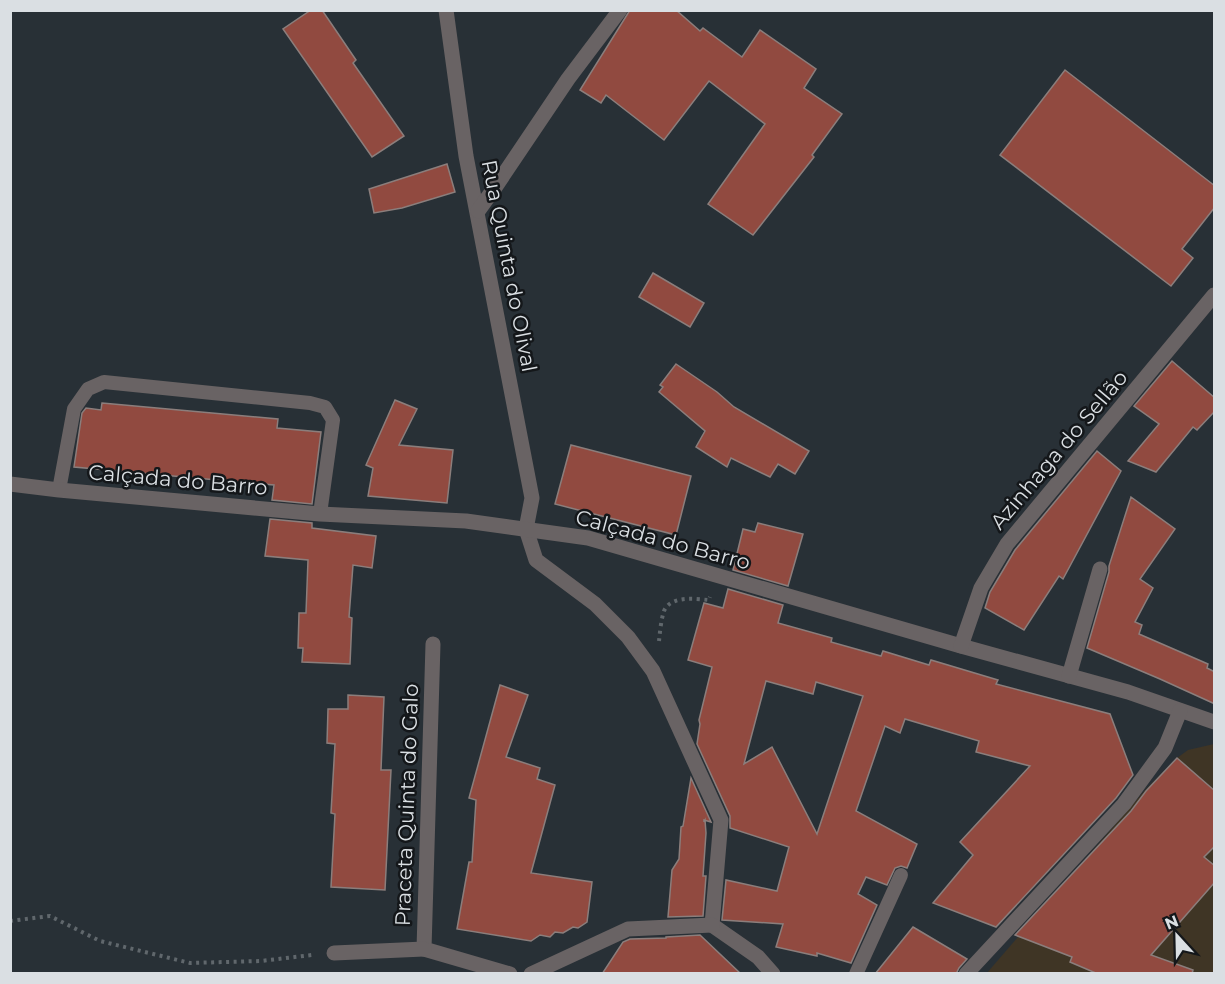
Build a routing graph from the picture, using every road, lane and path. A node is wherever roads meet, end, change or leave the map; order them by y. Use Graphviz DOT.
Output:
graph roads {
  1 [pos="446,10"];
  2 [pos="620,10"];
  3 [pos="477,211"];
  4 [pos="1215,295"];
  5 [pos="10,484"];
  6 [pos="59,490"];
  7 [pos="320,514"];
  8 [pos="526,529"];
  9 [pos="1100,569"];
  10 [pos="716,575"];
  11 [pos="433,644"];
  12 [pos="961,646"];
  13 [pos="653,671"];
  14 [pos="1069,676"];
  15 [pos="1180,711"];
  16 [pos="1215,722"];
  17 [pos="901,875"];
  18 [pos="10,921"];
  19 [pos="712,925"];
  20 [pos="424,949"];
  21 [pos="334,953"];
  22 [pos="510,974"];
  23 [pos="531,974"];
  24 [pos="774,974"];
  25 [pos="856,974"];
  26 [pos="966,974"];
  1 -- 3 [label="street, Rua Quinta do Olival"];
  2 -- 3 [label="street"];
  3 -- 8 [label="street, Rua Quinta do Olival"];
  4 -- 12 [label="street, Azinhaga do Sellão"];
  5 -- 6 [label="street, Calçada do Barro"];
  6 -- 7 [label="street, Calçada do Barro"];
  6 -- 7 [label="lane"];
  7 -- 8 [label="street, Calçada do Barro"];
  8 -- 10 [label="street, Calçada do Barro"];
  8 -- 13 [label="street"];
  9 -- 14 [label="street"];
  10 -- 12 [label="street, Calçada do Barro"];
  10 -- 13 [label="path"];
  11 -- 20 [label="street, Praceta Quinta do Galo"];
  12 -- 14 [label="street, Calçada do Barro"];
  13 -- 19 [label="street"];
  14 -- 15 [label="street, Calçada do Barro"];
  15 -- 16 [label="street, Calçada do Barro"];
  15 -- 26 [label="street"];
  17 -- 25 [label="lane"];
  18 -- 21 [label="path"];
  19 -- 23 [label="street"];
  19 -- 24 [label="street"];
  20 -- 21 [label="street"];
  20 -- 22 [label="street, Praceta Quinta do Galo"];
}
